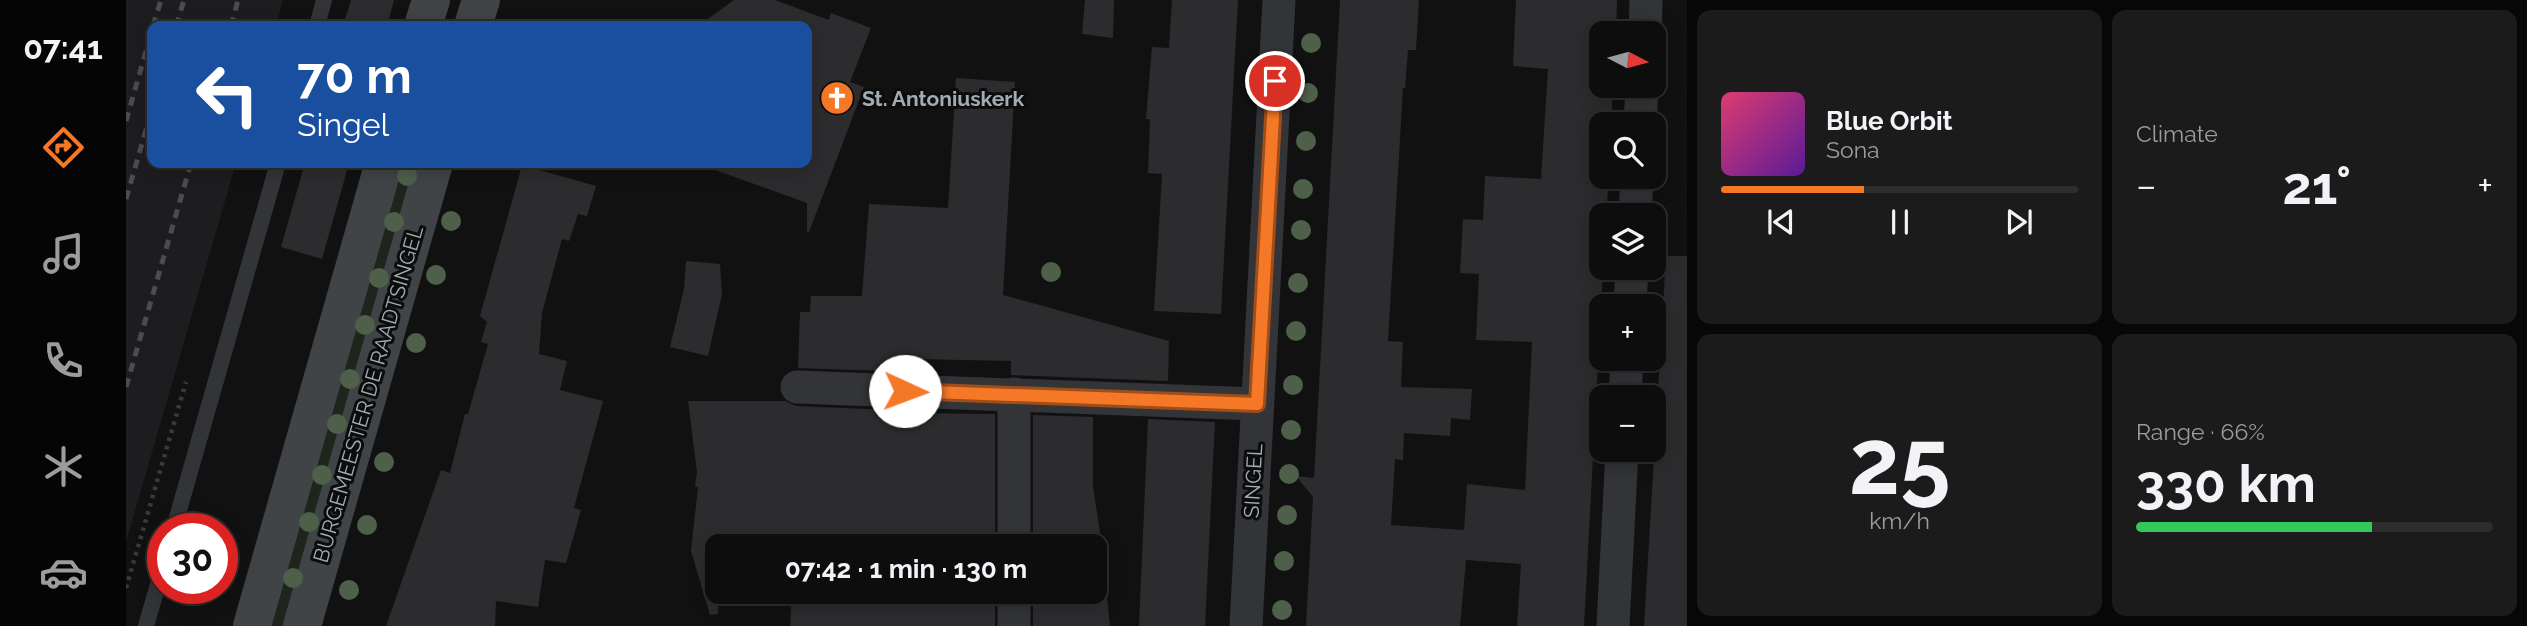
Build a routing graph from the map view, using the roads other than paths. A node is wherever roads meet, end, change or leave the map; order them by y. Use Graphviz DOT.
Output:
graph roads {
  1 [pos="324,0"];
  2 [pos="430,0"];
  3 [pos="481,0"];
  4 [pos="1279,0"];
  5 [pos="1646,0"];
  6 [pos="318,21"];
  7 [pos="424,21"];
  8 [pos="475,21"];
  9 [pos="1645,21"];
  10 [pos="277,168"];
  11 [pos="383,168"];
  12 [pos="433,168"];
  13 [pos="797,387"];
  14 [pos="1014,394"];
  15 [pos="1257,404"];
  16 [pos="1621,462"];
  17 [pos="178,513"];
  18 [pos="1014,534"];
  19 [pos="152,604"];
  20 [pos="1014,604"];
  21 [pos="146,626"];
  22 [pos="252,626"];
  23 [pos="302,626"];
  24 [pos="1014,626"];
  25 [pos="1246,626"];
  26 [pos="1613,626"];
  1 -- 6 [label="lane"];
  2 -- 7 [label="main road"];
  3 -- 8 [label="main road"];
  4 -- 15 [label="street, SINGEL"];
  5 -- 9 [label="street"];
  10 -- 17 [label="lane"];
  11 -- 22 [label="main road"];
  12 -- 23 [label="main road, BURGEMEESTER DE RAADTSINGEL"];
  13 -- 14 [label="street"];
  14 -- 15 [label="street"];
  14 -- 18 [label="street"];
  15 -- 25 [label="street, SINGEL"];
  16 -- 26 [label="street"];
  19 -- 21 [label="lane"];
  20 -- 24 [label="street"];
}
